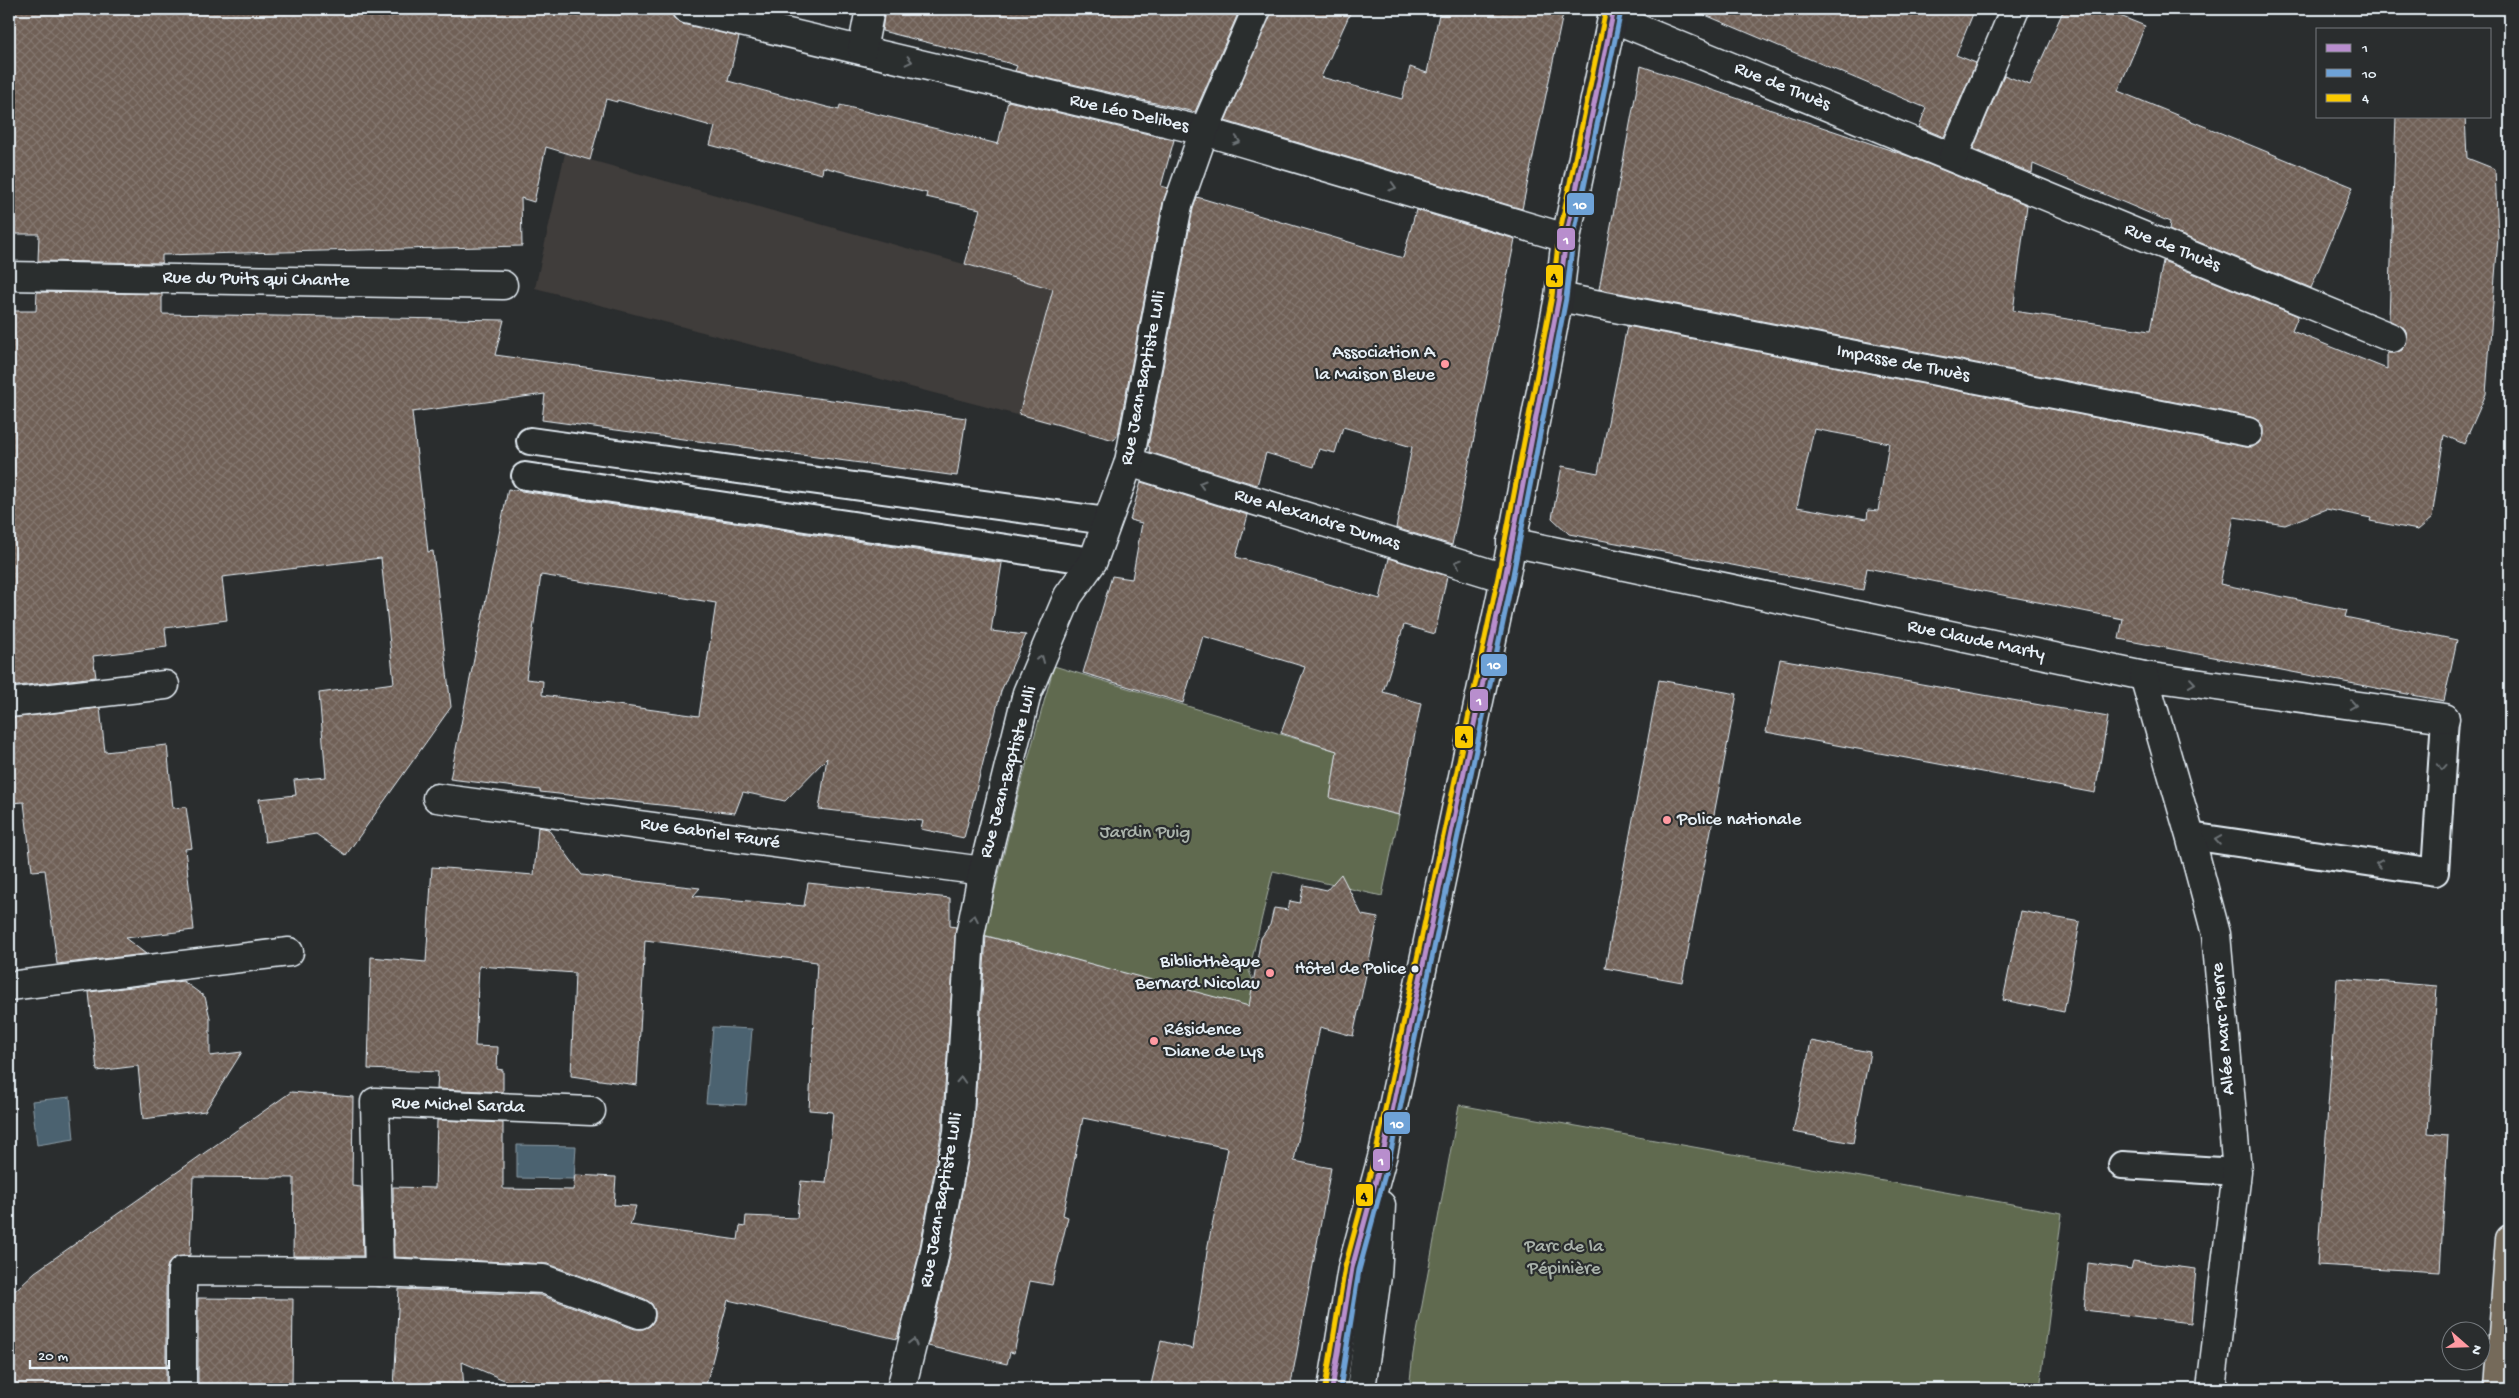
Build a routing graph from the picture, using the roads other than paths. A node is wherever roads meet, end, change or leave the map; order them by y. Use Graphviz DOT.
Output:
graph roads {
  1 [pos="686,9"];
  2 [pos="870,9"];
  3 [pos="1257,9"];
  4 [pos="2015,9"];
  5 [pos="1613,13"];
  6 [pos="862,50"];
  7 [pos="1204,132"];
  8 [pos="1953,157"];
  9 [pos="1566,238"];
  10 [pos="9,276"];
  11 [pos="503,285"];
  12 [pos="1559,297"];
  13 [pos="2392,338"];
  14 [pos="2248,432"];
  15 [pos="530,441"];
  16 [pos="1129,462"];
  17 [pos="526,476"];
  18 [pos="1106,521"];
  19 [pos="1511,542"];
  20 [pos="1093,561"];
  21 [pos="1505,578"];
  22 [pos="2144,676"];
  23 [pos="165,686"];
  24 [pos="9,704"];
  25 [pos="2445,718"];
  26 [pos="437,798"];
  27 [pos="2190,836"];
  28 [pos="983,871"];
  29 [pos="289,952"];
  30 [pos="9,986"];
  31 [pos="592,1111"];
  32 [pos="1383,1154"];
  33 [pos="2122,1165"];
  34 [pos="2237,1172"];
  35 [pos="2510,1238"];
  36 [pos="379,1272"];
  37 [pos="1377,1276"];
  38 [pos="640,1314"];
  39 [pos="182,1389"];
  40 [pos="900,1389"];
  41 [pos="1332,1389"];
  42 [pos="1360,1389"];
  43 [pos="1380,1389"];
  44 [pos="2211,1389"];
  45 [pos="2499,1389"];
  1 -- 6 [label="street, Rue Léo Delibes"];
  2 -- 6 [label="street"];
  3 -- 7 [label="street, Rue Jean-Baptiste Lulli"];
  4 -- 8 [label="street"];
  5 -- 8 [label="street, Rue de Thuès"];
  5 -- 9 [label="street"];
  6 -- 7 [label="street, Rue Léo Delibes, one-way"];
  7 -- 9 [label="street, Rue Léo Delibes, one-way"];
  7 -- 16 [label="street, Rue Jean-Baptiste Lulli"];
  8 -- 13 [label="street, Rue de Thuès"];
  9 -- 12 [label="street"];
  10 -- 11 [label="street, Rue du Puits qui Chante"];
  12 -- 14 [label="street, Impasse de Thuès"];
  12 -- 19 [label="street"];
  15 -- 18 [label="lane"];
  16 -- 18 [label="street, Rue Jean-Baptiste Lulli"];
  21 -- 16 [label="street, Rue Alexandre Dumas, one-way"];
  17 -- 20 [label="lane"];
  18 -- 20 [label="street, Rue Jean-Baptiste Lulli"];
  19 -- 21 [label="street"];
  19 -- 22 [label="street, Rue Claude Marty"];
  28 -- 20 [label="street, Rue Jean-Baptiste Lulli, one-way"];
  21 -- 32 [label="street"];
  22 -- 25 [label="street, Rue Claude Marty, one-way"];
  22 -- 27 [label="street, Allée Marc Pierre"];
  23 -- 24 [label="street"];
  25 -- 27 [label="lane, one-way"];
  26 -- 28 [label="street, Rue Gabriel Fauré"];
  27 -- 34 [label="street, Allée Marc Pierre"];
  40 -- 28 [label="street, Rue Jean-Baptiste Lulli, one-way"];
  29 -- 30 [label="street"];
  31 -- 36 [label="street, Rue Michel Sarda"];
  32 -- 37 [label="street"];
  32 -- 41 [label="street"];
  33 -- 34 [label="lane"];
  34 -- 44 [label="street, Allée Marc Pierre"];
  35 -- 45 [label="highway"];
  36 -- 38 [label="street"];
  36 -- 39 [label="street"];
  37 -- 42 [label="street"];
  37 -- 43 [label="street"];
}
